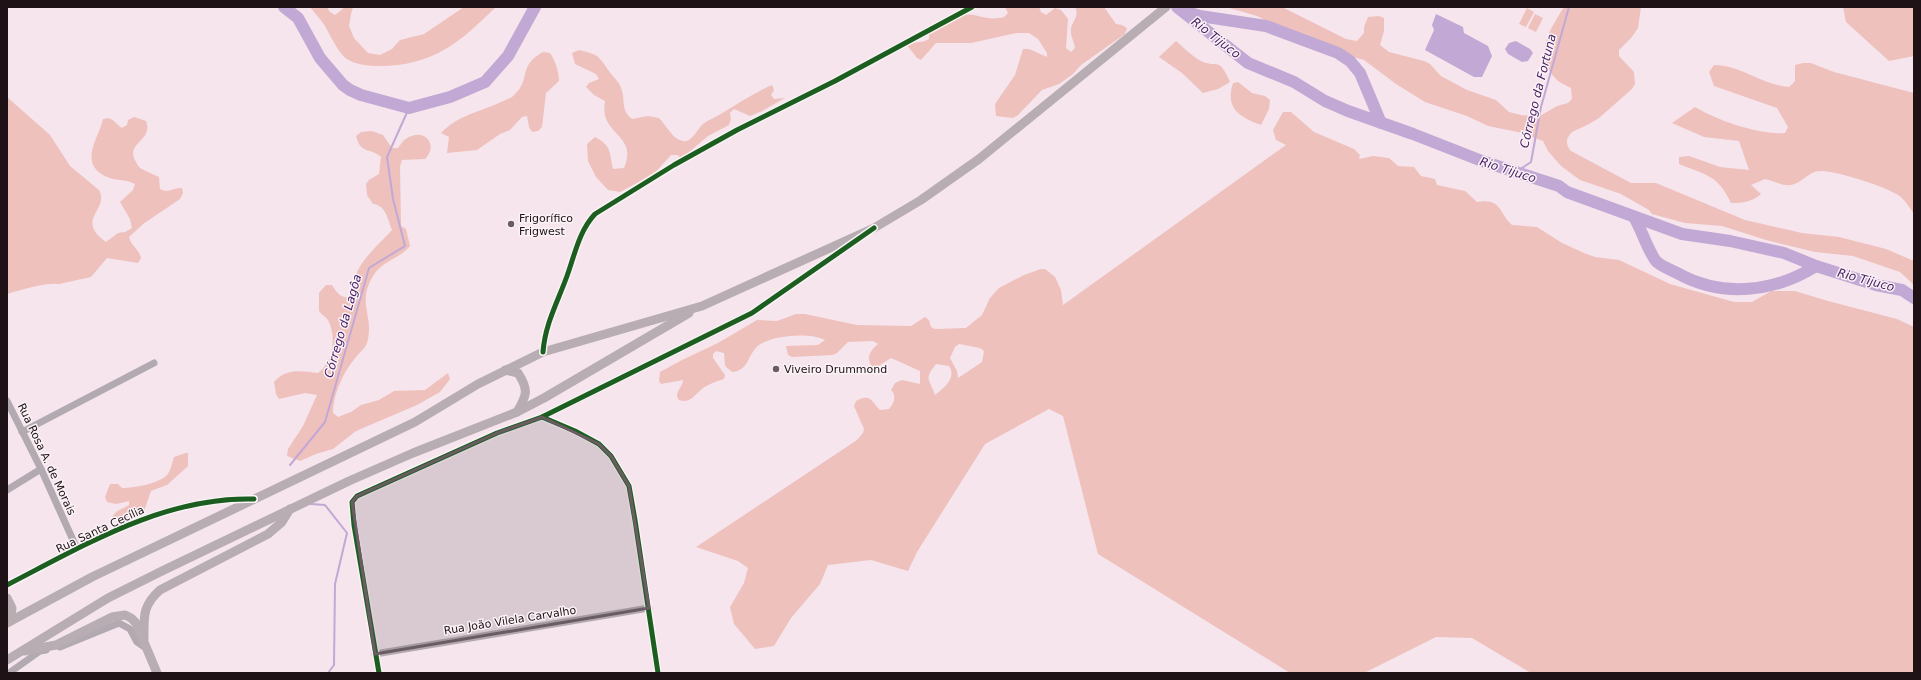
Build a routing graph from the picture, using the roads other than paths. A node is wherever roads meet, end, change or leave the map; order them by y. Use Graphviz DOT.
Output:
graph roads {
  1 [pos="972,7"];
  2 [pos="1166,7"];
  3 [pos="874,228"];
  4 [pos="702,306"];
  5 [pos="543,352"];
  6 [pos="154,363"];
  7 [pos="505,370"];
  8 [pos="7,401"];
  9 [pos="517,412"];
  10 [pos="542,418"];
  11 [pos="22,432"];
  12 [pos="41,469"];
  13 [pos="7,490"];
  14 [pos="254,499"];
  15 [pos="290,509"];
  16 [pos="77,549"];
  17 [pos="7,585"];
  18 [pos="7,598"];
  19 [pos="649,608"];
  20 [pos="9,622"];
  21 [pos="144,640"];
  22 [pos="148,650"];
  23 [pos="20,652"];
  24 [pos="375,654"];
  25 [pos="7,660"];
  26 [pos="9,673"];
  27 [pos="157,673"];
  28 [pos="378,673"];
  29 [pos="658,673"];
  1 -- 5 [label="street"];
  2 -- 3 [label="main road"];
  3 -- 4 [label="main road"];
  3 -- 10 [label="street"];
  4 -- 5 [label="main road"];
  4 -- 9 [label="main road"];
  5 -- 7 [label="main road"];
  6 -- 11 [label="street"];
  7 -- 9 [label="main road"];
  7 -- 14 [label="main road"];
  8 -- 11 [label="street, Rua Rosa A. de Morais"];
  9 -- 15 [label="main road"];
  10 -- 19 [label="street"];
  10 -- 24 [label="street"];
  11 -- 12 [label="street, Rua Rosa A. de Morais"];
  12 -- 13 [label="street"];
  12 -- 16 [label="street, Rua Rosa A. de Morais"];
  14 -- 16 [label="street, Rua Santa Cecília"];
  14 -- 20 [label="main road"];
  15 -- 21 [label="main road"];
  15 -- 23 [label="main road"];
  16 -- 17 [label="street, Rua Santa Cecília"];
  18 -- 20 [label="main road"];
  19 -- 24 [label="street, Rua João Vilela Carvalho"];
  19 -- 29 [label="street"];
  21 -- 22 [label="main road"];
  21 -- 23 [label="main road"];
  22 -- 26 [label="street"];
  22 -- 27 [label="main road"];
  23 -- 25 [label="main road"];
  24 -- 28 [label="street"];
}
